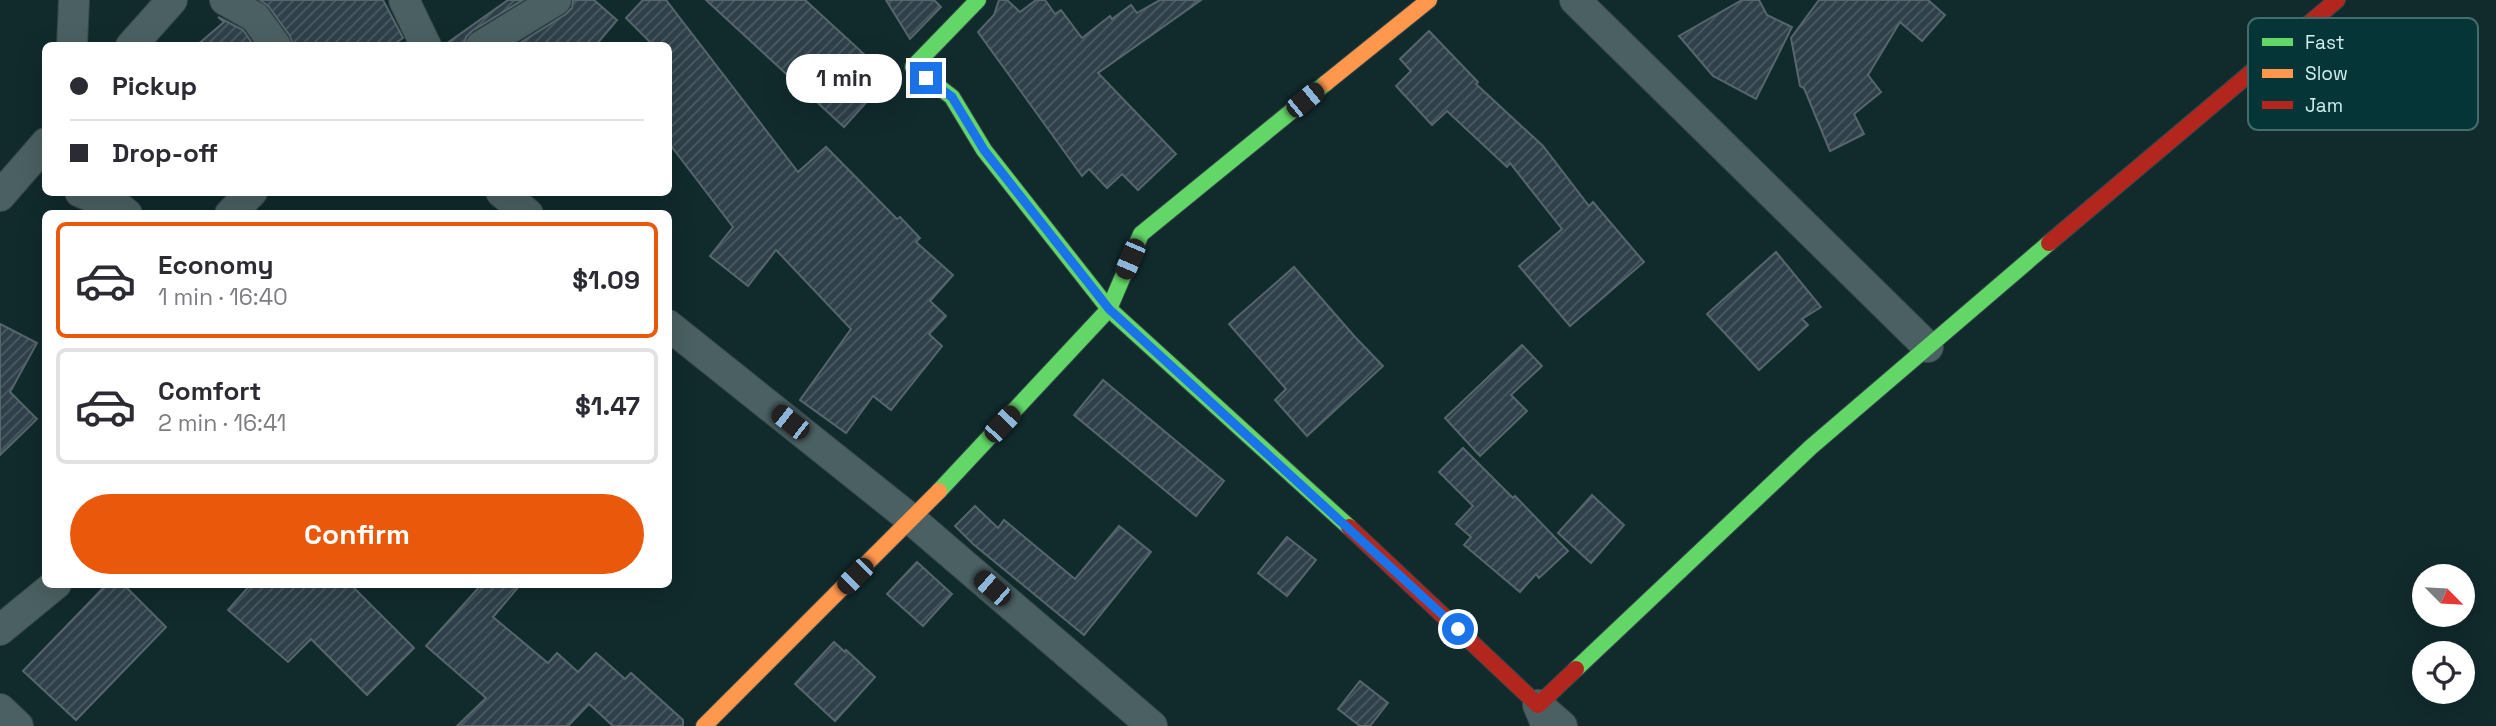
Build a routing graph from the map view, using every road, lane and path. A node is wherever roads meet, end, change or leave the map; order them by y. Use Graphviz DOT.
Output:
graph roads {
  1 [pos="74,0"];
  2 [pos="172,0"];
  3 [pos="225,0"];
  4 [pos="404,0"];
  5 [pos="556,0"];
  6 [pos="978,0"];
  7 [pos="1429,0"];
  8 [pos="1575,0"];
  9 [pos="2337,0"];
  10 [pos="2315,18"];
  11 [pos="72,42"];
  12 [pos="135,42"];
  13 [pos="273,42"];
  14 [pos="424,42"];
  15 [pos="488,42"];
  16 [pos="2248,74"];
  17 [pos="42,148"];
  18 [pos="0,196"];
  19 [pos="90,196"];
  20 [pos="248,196"];
  21 [pos="506,196"];
  22 [pos="122,210"];
  23 [pos="234,210"];
  24 [pos="523,210"];
  25 [pos="1109,309"];
  26 [pos="672,329"];
  27 [pos="1928,347"];
  28 [pos="912,520"];
  29 [pos="51,588"];
  30 [pos="0,630"];
  31 [pos="0,709"];
  32 [pos="1543,715"];
  33 [pos="18,726"];
  34 [pos="704,726"];
  35 [pos="1152,726"];
  36 [pos="1562,726"];
  1 -- 11 [label="street"];
  2 -- 12 [label="street"];
  3 -- 13 [label="street"];
  4 -- 14 [label="street"];
  5 -- 15 [label="street"];
  6 -- 25 [label="street"];
  7 -- 25 [label="street"];
  8 -- 27 [label="street"];
  9 -- 10 [label="street"];
  16 -- 27 [label="street"];
  17 -- 18 [label="street"];
  19 -- 22 [label="street"];
  20 -- 23 [label="street"];
  21 -- 24 [label="street"];
  25 -- 28 [label="street"];
  25 -- 32 [label="street"];
  26 -- 28 [label="street"];
  27 -- 32 [label="street"];
  28 -- 34 [label="street"];
  28 -- 35 [label="street"];
  29 -- 30 [label="street"];
  31 -- 33 [label="street"];
  32 -- 36 [label="street"];
}
